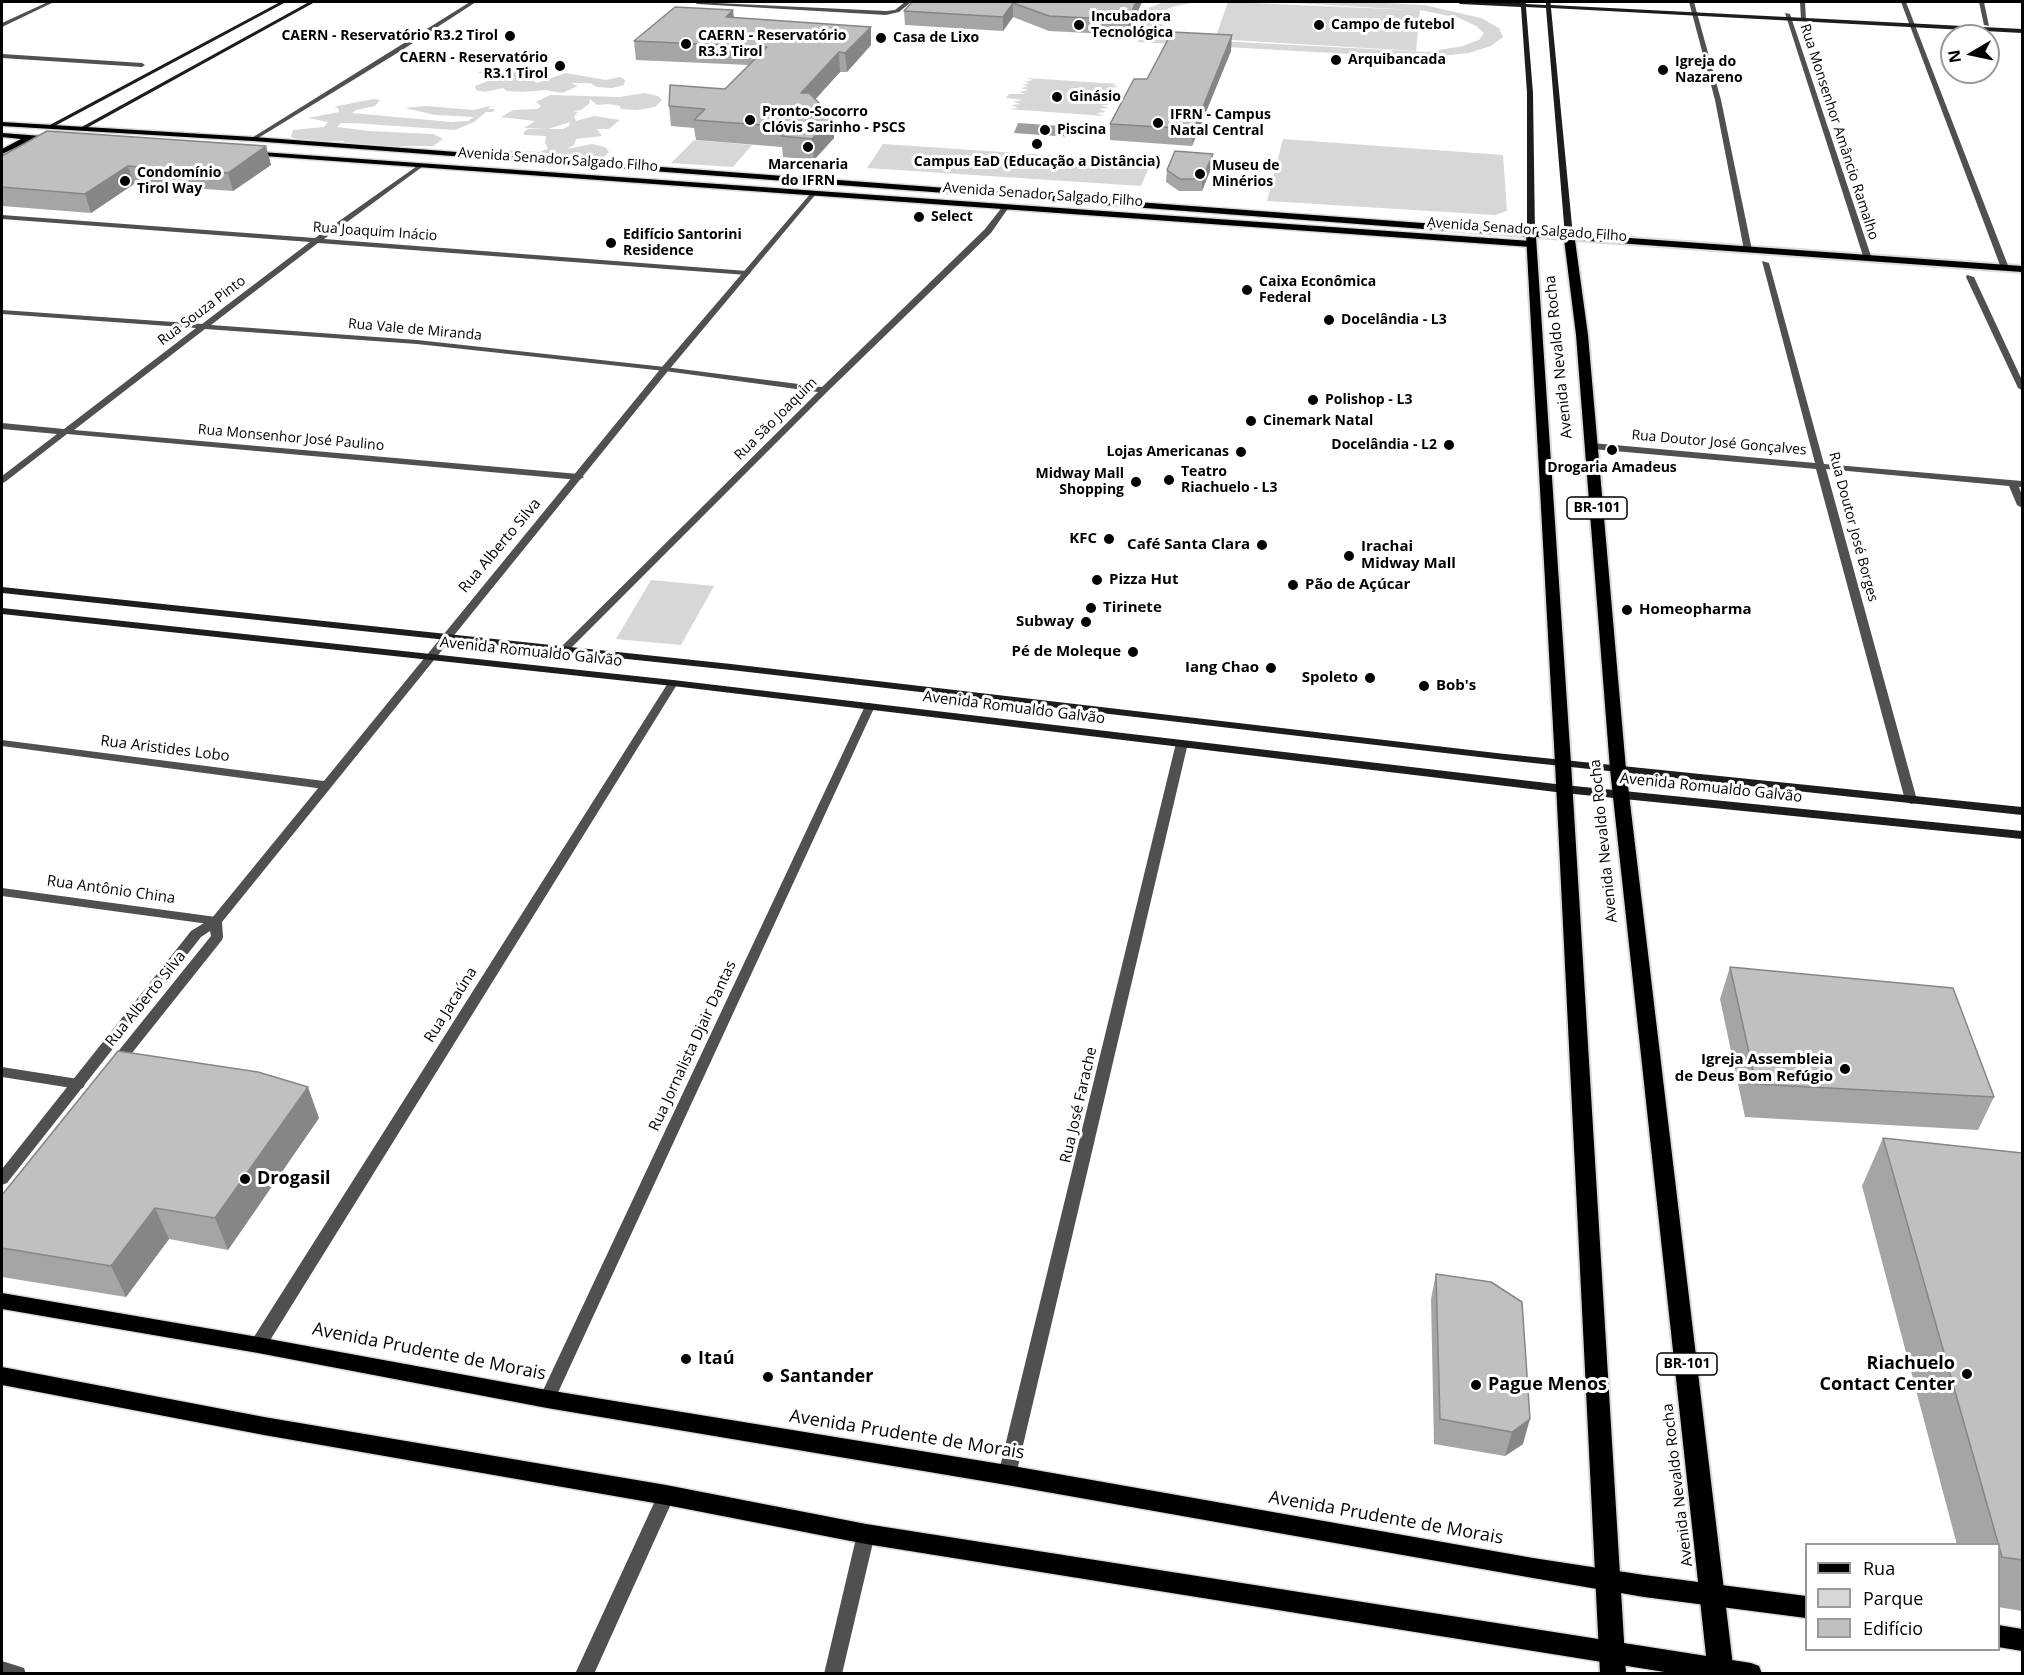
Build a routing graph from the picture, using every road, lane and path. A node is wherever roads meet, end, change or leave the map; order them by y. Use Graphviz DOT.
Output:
graph roads {
  1 [pos="51,2"];
  2 [pos="283,2"];
  3 [pos="312,2"];
  4 [pos="473,2"];
  5 [pos="698,2"];
  6 [pos="908,2"];
  7 [pos="1460,2"];
  8 [pos="1540,2"];
  9 [pos="1802,2"];
  10 [pos="1903,2"];
  11 [pos="1981,2"];
  12 [pos="1523,3"];
  13 [pos="1548,3"];
  14 [pos="1693,8"];
  15 [pos="1788,16"];
  16 [pos="1803,17"];
  17 [pos="1910,23"];
  18 [pos="1948,24"];
  19 [pos="1987,24"];
  20 [pos="2,25"];
  21 [pos="2000,26"];
  22 [pos="2022,29"];
  23 [pos="2,56"];
  24 [pos="141,66"];
  25 [pos="2,124"];
  26 [pos="49,127"];
  27 [pos="81,129"];
  28 [pos="2,135"];
  29 [pos="30,137"];
  30 [pos="61,139"];
  31 [pos="253,139"];
  32 [pos="46,147"];
  33 [pos="2,152"];
  34 [pos="243,152"];
  35 [pos="420,166"];
  36 [pos="813,194"];
  37 [pos="1005,207"];
  38 [pos="1185,209"];
  39 [pos="2,217"];
  40 [pos="1182,221"];
  41 [pos="1531,239"];
  42 [pos="316,241"];
  43 [pos="1570,242"];
  44 [pos="1748,250"];
  45 [pos="1686,256"];
  46 [pos="1868,259"];
  47 [pos="1742,261"];
  48 [pos="1770,263"];
  49 [pos="2005,268"];
  50 [pos="2022,269"];
  51 [pos="747,273"];
  52 [pos="1965,277"];
  53 [pos="2022,280"];
  54 [pos="2,312"];
  55 [pos="202,328"];
  56 [pos="665,369"];
  57 [pos="2022,388"];
  58 [pos="824,390"];
  59 [pos="2,426"];
  60 [pos="63,432"];
  61 [pos="1592,446"];
  62 [pos="1821,466"];
  63 [pos="579,477"];
  64 [pos="2,480"];
  65 [pos="2018,484"];
  66 [pos="2022,505"];
  67 [pos="2,590"];
  68 [pos="2,611"];
  69 [pos="447,636"];
  70 [pos="564,649"];
  71 [pos="432,656"];
  72 [pos="673,683"];
  73 [pos="870,706"];
  74 [pos="1182,742"];
  75 [pos="2,743"];
  76 [pos="1563,763"];
  77 [pos="1618,769"];
  78 [pos="324,785"];
  79 [pos="1564,789"];
  80 [pos="1622,794"];
  81 [pos="1911,800"];
  82 [pos="2022,811"];
  83 [pos="2022,835"];
  84 [pos="2,892"];
  85 [pos="216,921"];
  86 [pos="2,1072"];
  87 [pos="106,1077"];
  88 [pos="78,1084"];
  89 [pos="2,1179"];
  90 [pos="2,1301"];
  91 [pos="258,1345"];
  92 [pos="2,1376"];
  93 [pos="547,1399"];
  94 [pos="1007,1475"];
  95 [pos="666,1495"];
  96 [pos="866,1534"];
  97 [pos="1607,1581"];
  98 [pos="1713,1595"];
  99 [pos="1805,1607"];
  100 [pos="2000,1636"];
  101 [pos="2022,1640"];
  102 [pos="1612,1663"];
  103 [pos="2,1670"];
  104 [pos="1721,1671"];
  105 [pos="17,1674"];
  106 [pos="584,1674"];
  107 [pos="833,1674"];
  108 [pos="1751,1674"];
  1 -- 20 [label="street"];
  2 -- 26 [label="main road"];
  3 -- 27 [label="main road"];
  4 -- 31 [label="street"];
  5 -- 6 [label="street"];
  7 -- 12 [label="main road"];
  8 -- 13 [label="main road"];
  9 -- 16 [label="street"];
  10 -- 17 [label="street"];
  11 -- 19 [label="street"];
  12 -- 13 [label="main road"];
  12 -- 41 [label="main road, Avenida Nevaldo Rocha"];
  13 -- 14 [label="main road"];
  13 -- 43 [label="main road, Avenida Nevaldo Rocha"];
  14 -- 15 [label="main road"];
  14 -- 44 [label="street"];
  15 -- 16 [label="main road"];
  15 -- 46 [label="street, Rua Monsenhor Amâncio Ramalho"];
  16 -- 17 [label="main road"];
  17 -- 18 [label="main road"];
  17 -- 22 [label="main road"];
  17 -- 49 [label="street"];
  21 -- 22 [label="main road"];
  23 -- 24 [label="street"];
  25 -- 26 [label="main road, Avenida Senador Salgado Filho"];
  26 -- 27 [label="main road, Avenida Senador Salgado Filho"];
  26 -- 29 [label="main road"];
  27 -- 30 [label="main road"];
  27 -- 31 [label="main road, Avenida Senador Salgado Filho"];
  28 -- 29 [label="main road"];
  29 -- 30 [label="main road"];
  29 -- 33 [label="main road"];
  30 -- 32 [label="main road"];
  31 -- 38 [label="main road, Avenida Senador Salgado Filho"];
  34 -- 35 [label="main road, Avenida Senador Salgado Filho"];
  35 -- 36 [label="main road, Avenida Senador Salgado Filho"];
  35 -- 42 [label="street, Rua Souza Pinto"];
  36 -- 37 [label="main road, Avenida Senador Salgado Filho"];
  36 -- 51 [label="street, Rua Alberto Silva"];
  37 -- 40 [label="main road, Avenida Senador Salgado Filho"];
  37 -- 58 [label="street, Rua São Joaquim"];
  38 -- 40 [label="main road"];
  38 -- 41 [label="main road, Avenida Senador Salgado Filho"];
  39 -- 42 [label="street, Rua Joaquim Inácio"];
  40 -- 41 [label="main road, Avenida Senador Salgado Filho"];
  41 -- 43 [label="highway, Avenida Senador Salgado Filho"];
  41 -- 76 [label="highway, Avenida Nevaldo Rocha / BR-101"];
  42 -- 51 [label="street, Rua Joaquim Inácio"];
  42 -- 55 [label="street, Rua Souza Pinto"];
  43 -- 44 [label="highway, Avenida Senador Salgado Filho"];
  43 -- 45 [label="highway, Avenida Senador Salgado Filho"];
  43 -- 61 [label="highway, Avenida Nevaldo Rocha / BR-101"];
  44 -- 46 [label="highway, Avenida Senador Salgado Filho"];
  46 -- 49 [label="highway, Avenida Senador Salgado Filho"];
  47 -- 48 [label="highway"];
  48 -- 62 [label="street, Rua Doutor José Borges"];
  49 -- 50 [label="highway, Avenida Senador Salgado Filho"];
  51 -- 56 [label="street, Rua Alberto Silva"];
  52 -- 53 [label="highway"];
  52 -- 57 [label="street"];
  54 -- 55 [label="street, Rua Vale de Miranda"];
  55 -- 56 [label="street, Rua Vale de Miranda"];
  55 -- 60 [label="street, Rua Souza Pinto"];
  56 -- 58 [label="street, Rua Vale de Miranda"];
  56 -- 63 [label="street, Rua Alberto Silva"];
  58 -- 70 [label="street, Rua São Joaquim"];
  59 -- 60 [label="street, Rua Monsenhor José Paulino"];
  60 -- 63 [label="street, Rua Monsenhor José Paulino"];
  60 -- 64 [label="street, Rua Souza Pinto"];
  61 -- 62 [label="street, Rua Doutor José Gonçalves"];
  61 -- 77 [label="highway, Avenida Nevaldo Rocha / BR-101"];
  62 -- 65 [label="street, Rua Doutor José Gonçalves"];
  62 -- 81 [label="street, Rua Doutor José Borges"];
  63 -- 69 [label="street, Rua Alberto Silva"];
  65 -- 66 [label="street"];
  67 -- 69 [label="main road, Avenida Romualdo Galvão"];
  68 -- 71 [label="main road, Avenida Romualdo Galvão"];
  69 -- 70 [label="main road, Avenida Romualdo Galvão"];
  69 -- 71 [label="street, Rua Alberto Silva"];
  70 -- 76 [label="main road, Avenida Romualdo Galvão"];
  71 -- 72 [label="main road, Avenida Romualdo Galvão"];
  71 -- 78 [label="street, Rua Alberto Silva"];
  72 -- 73 [label="main road, Avenida Romualdo Galvão"];
  72 -- 91 [label="street, Rua Jacaúna"];
  73 -- 74 [label="main road, Avenida Romualdo Galvão"];
  73 -- 93 [label="street, Rua Jornalista Djair Dantas"];
  74 -- 79 [label="main road, Avenida Romualdo Galvão"];
  74 -- 94 [label="street, Rua José Farache"];
  75 -- 78 [label="street, Rua Aristides Lobo"];
  76 -- 77 [label="main road, Avenida Romualdo Galvão"];
  76 -- 79 [label="highway, Avenida Nevaldo Rocha / BR-101"];
  77 -- 80 [label="highway, Avenida Nevaldo Rocha / BR-101"];
  77 -- 81 [label="main road, Avenida Romualdo Galvão"];
  78 -- 85 [label="street, Rua Alberto Silva"];
  79 -- 80 [label="main road, Avenida Romualdo Galvão"];
  79 -- 97 [label="highway, Avenida Nevaldo Rocha / BR-101"];
  80 -- 83 [label="main road, Avenida Romualdo Galvão"];
  80 -- 98 [label="highway, Avenida Nevaldo Rocha / BR-101"];
  81 -- 82 [label="main road, Avenida Romualdo Galvão"];
  84 -- 85 [label="street, Rua Antônio China"];
  85 -- 87 [label="street, Rua Alberto Silva"];
  85 -- 88 [label="street, Rua Alberto Silva"];
  86 -- 88 [label="street"];
  88 -- 89 [label="street, Rua Alberto Silva"];
  90 -- 91 [label="main road, Avenida Prudente de Morais"];
  91 -- 93 [label="main road, Avenida Prudente de Morais"];
  92 -- 95 [label="main road"];
  93 -- 94 [label="main road, Avenida Prudente de Morais"];
  94 -- 97 [label="main road, Avenida Prudente de Morais"];
  95 -- 96 [label="main road"];
  95 -- 106 [label="street"];
  96 -- 102 [label="main road"];
  96 -- 107 [label="street"];
  97 -- 98 [label="main road, Avenida Prudente de Morais"];
  97 -- 102 [label="highway, Avenida Nevaldo Rocha / BR-101"];
  98 -- 99 [label="main road, Avenida Prudente de Morais"];
  98 -- 104 [label="highway, Avenida Nevaldo Rocha / BR-101"];
  100 -- 101 [label="main road"];
  102 -- 104 [label="main road"];
  103 -- 105 [label="street"];
  104 -- 108 [label="main road"];
}
